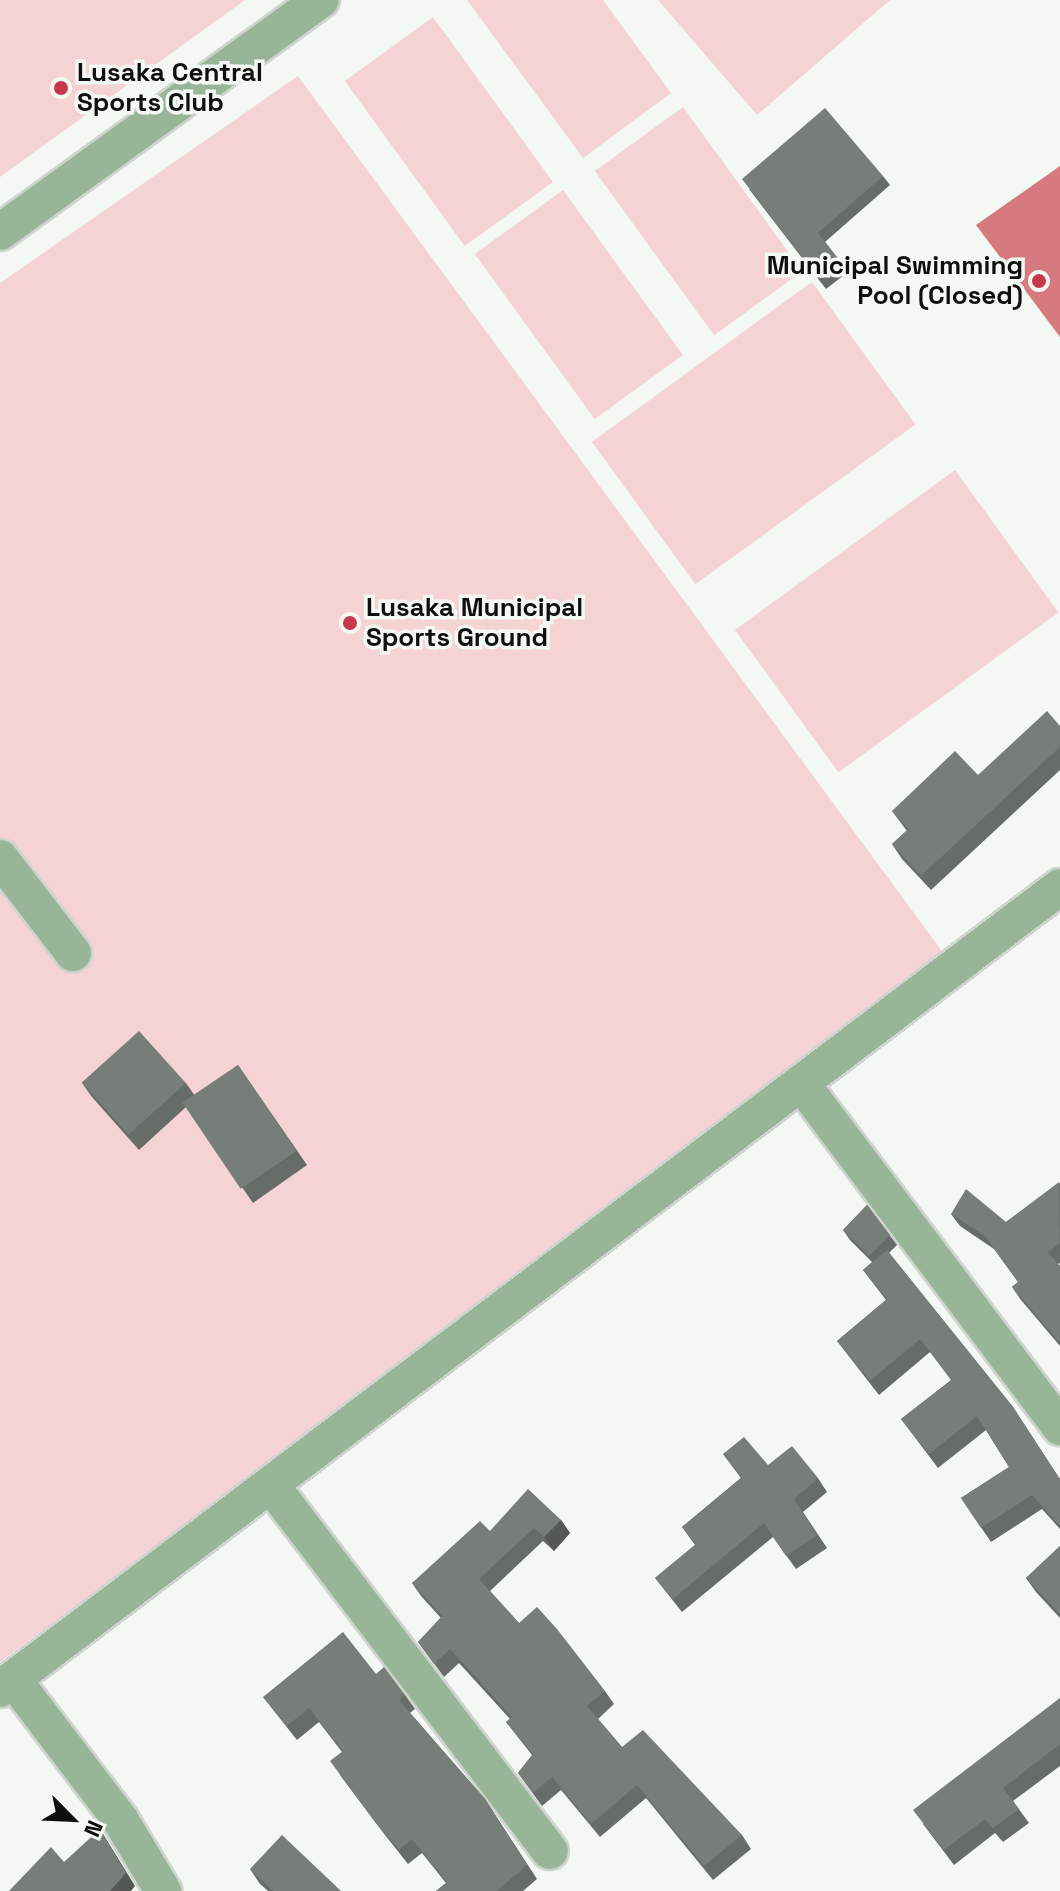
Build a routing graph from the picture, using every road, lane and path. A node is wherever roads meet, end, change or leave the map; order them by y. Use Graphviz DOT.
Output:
graph roads {
  1 [pos="321,0"];
  2 [pos="0,232"];
  3 [pos="0,858"];
  4 [pos="1060,887"];
  5 [pos="73,953"];
  6 [pos="801,1083"];
  7 [pos="1060,1427"];
  8 [pos="274,1489"];
  9 [pos="6,1684"];
  10 [pos="550,1851"];
  11 [pos="163,1891"];
  1 -- 2 [label="street"];
  3 -- 5 [label="street"];
  4 -- 6 [label="street"];
  6 -- 7 [label="street"];
  6 -- 8 [label="street"];
  8 -- 9 [label="street"];
  8 -- 10 [label="street"];
  9 -- 11 [label="street"];
}
